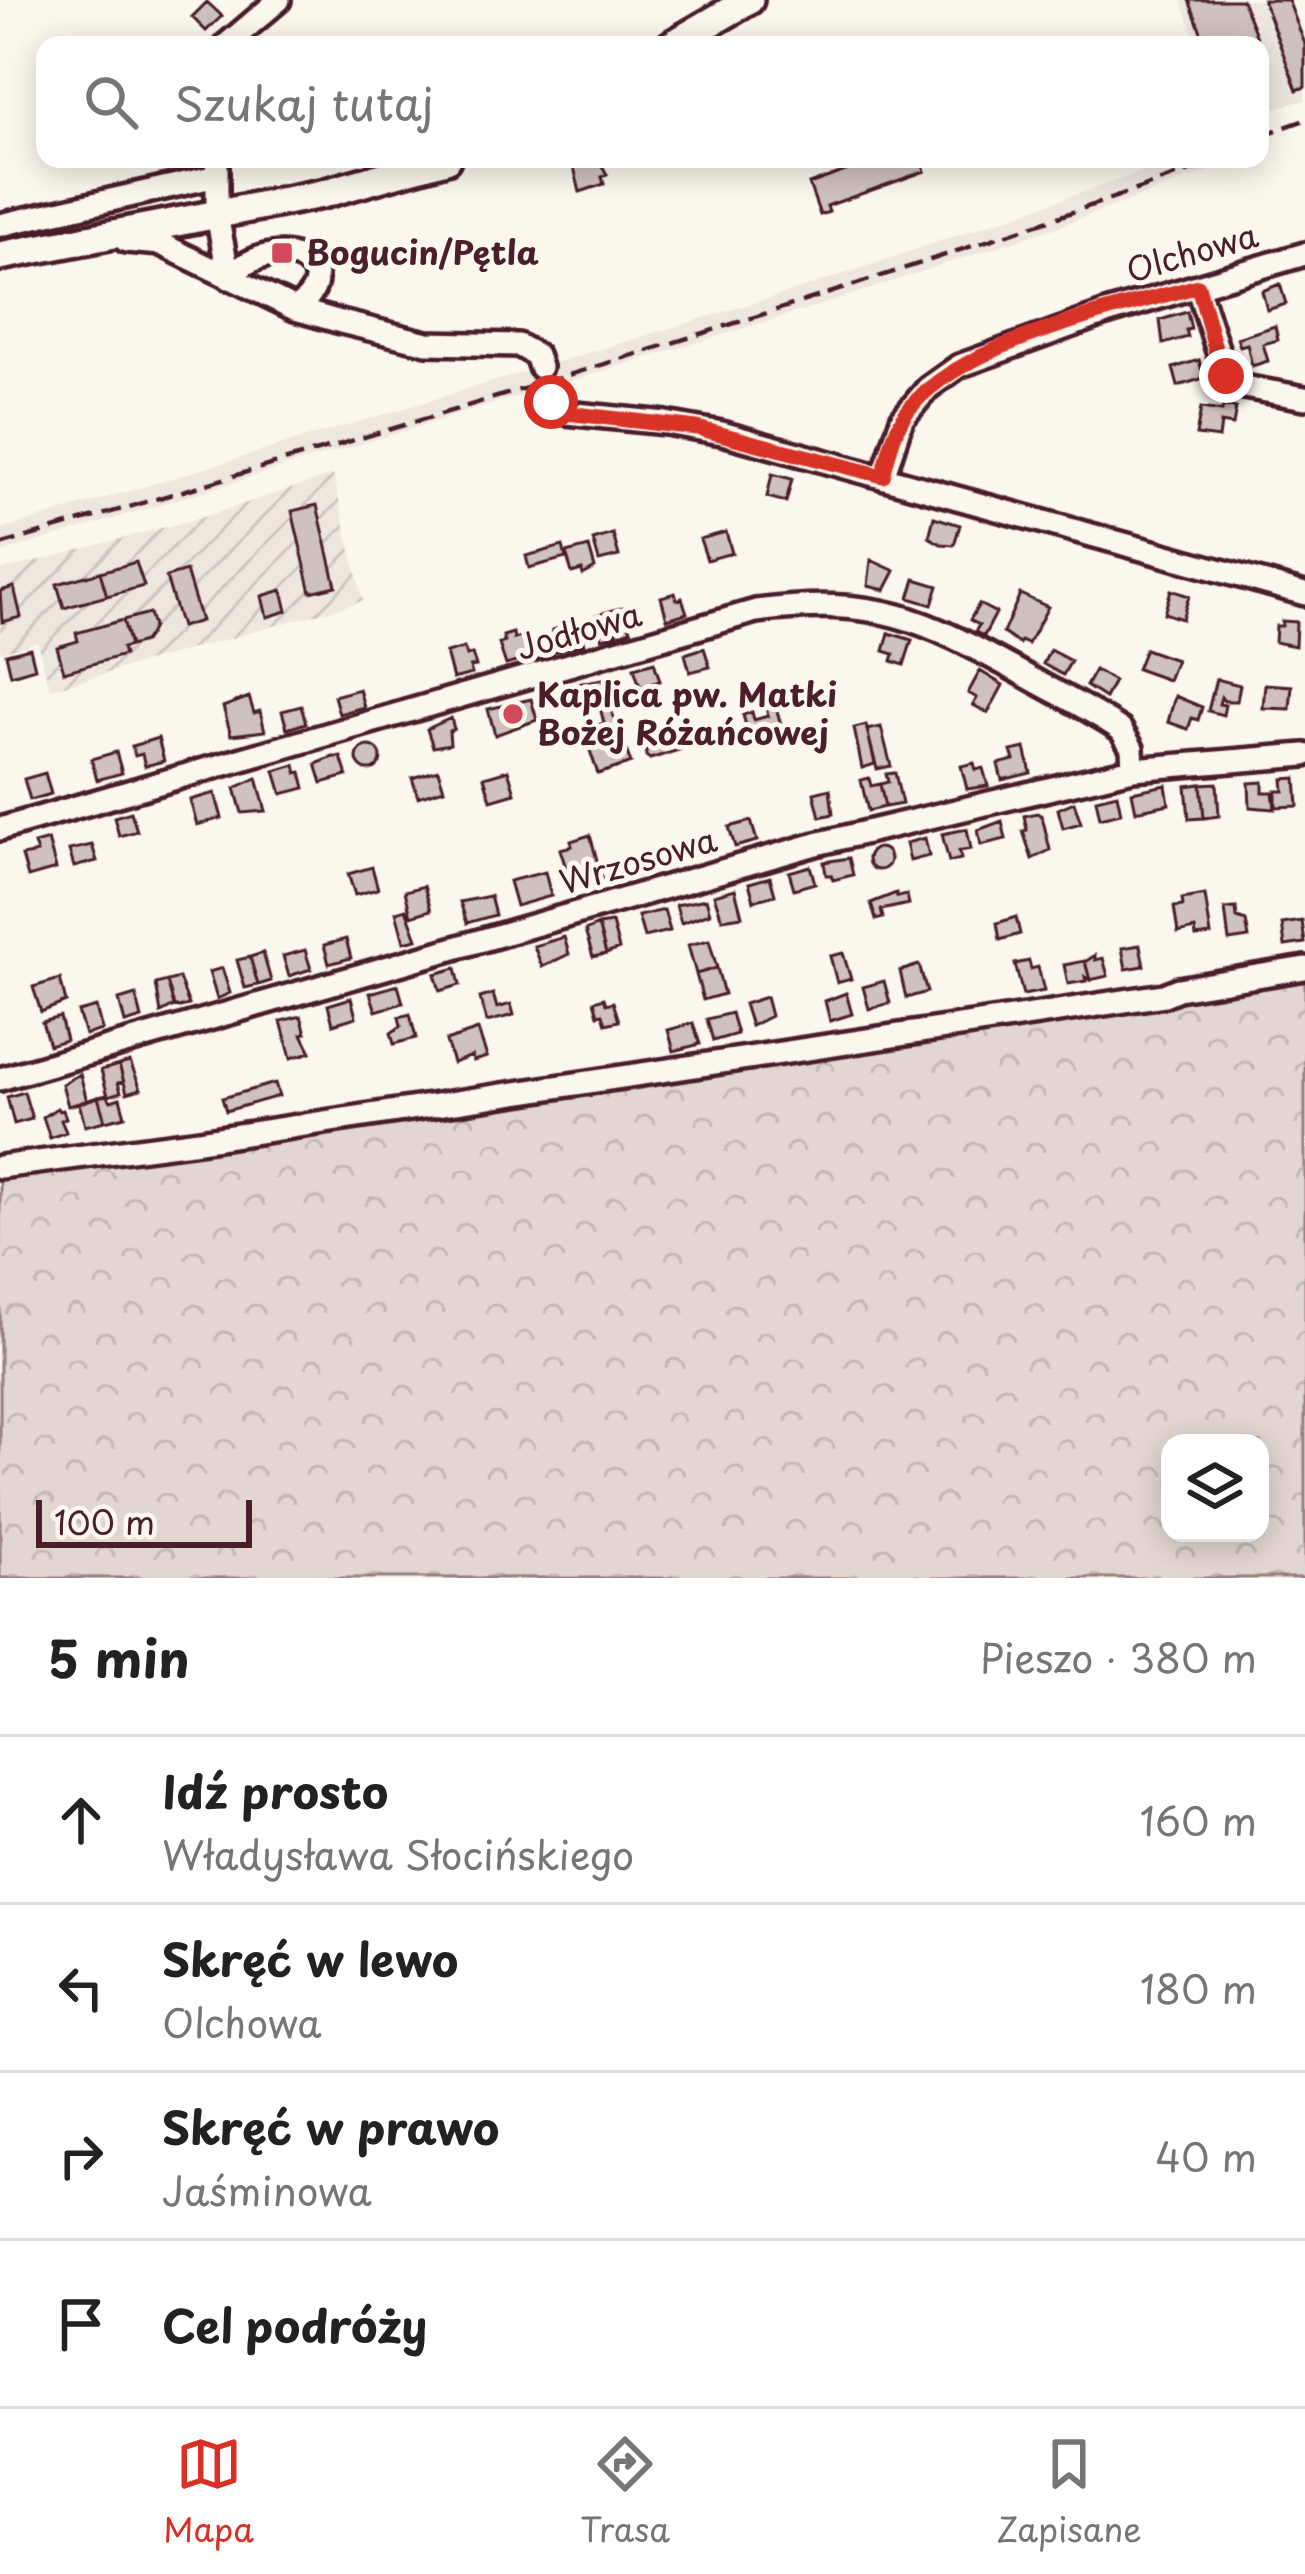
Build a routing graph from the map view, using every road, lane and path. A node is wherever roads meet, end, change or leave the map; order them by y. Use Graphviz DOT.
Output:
graph roads {
  1 [pos="279,0"];
  2 [pos="749,0"];
  3 [pos="237,36"];
  4 [pos="687,36"];
  5 [pos="343,168"];
  6 [pos="414,168"];
  7 [pos="217,188"];
  8 [pos="0,225"];
  9 [pos="89,241"];
  10 [pos="0,245"];
  11 [pos="1305,254"];
  12 [pos="0,256"];
  13 [pos="229,278"];
  14 [pos="1198,286"];
  15 [pos="295,309"];
  16 [pos="540,367"];
  17 [pos="548,391"];
  18 [pos="1305,398"];
  19 [pos="883,476"];
  20 [pos="1305,594"];
  21 [pos="1305,755"];
  22 [pos="1133,769"];
  23 [pos="0,829"];
  24 [pos="1305,968"];
  25 [pos="0,1079"];
  26 [pos="0,1167"];
  1 -- 3 [label="street"];
  2 -- 4 [label="main road"];
  5 -- 7 [label="main road"];
  6 -- 7 [label="main road"];
  7 -- 8 [label="street"];
  7 -- 9 [label="main road"];
  7 -- 10 [label="main road"];
  7 -- 13 [label="street"];
  9 -- 12 [label="main road"];
  9 -- 13 [label="street"];
  11 -- 14 [label="street, Olchowa"];
  13 -- 15 [label="street"];
  13 -- 15 [label="street"];
  14 -- 18 [label="street"];
  14 -- 19 [label="street, Olchowa"];
  15 -- 16 [label="street"];
  17 -- 19 [label="street"];
  19 -- 20 [label="street"];
  21 -- 22 [label="street, Wrzosowa"];
  22 -- 23 [label="street, Jodłowa"];
  22 -- 25 [label="street, Wrzosowa"];
  24 -- 26 [label="street"];
}
